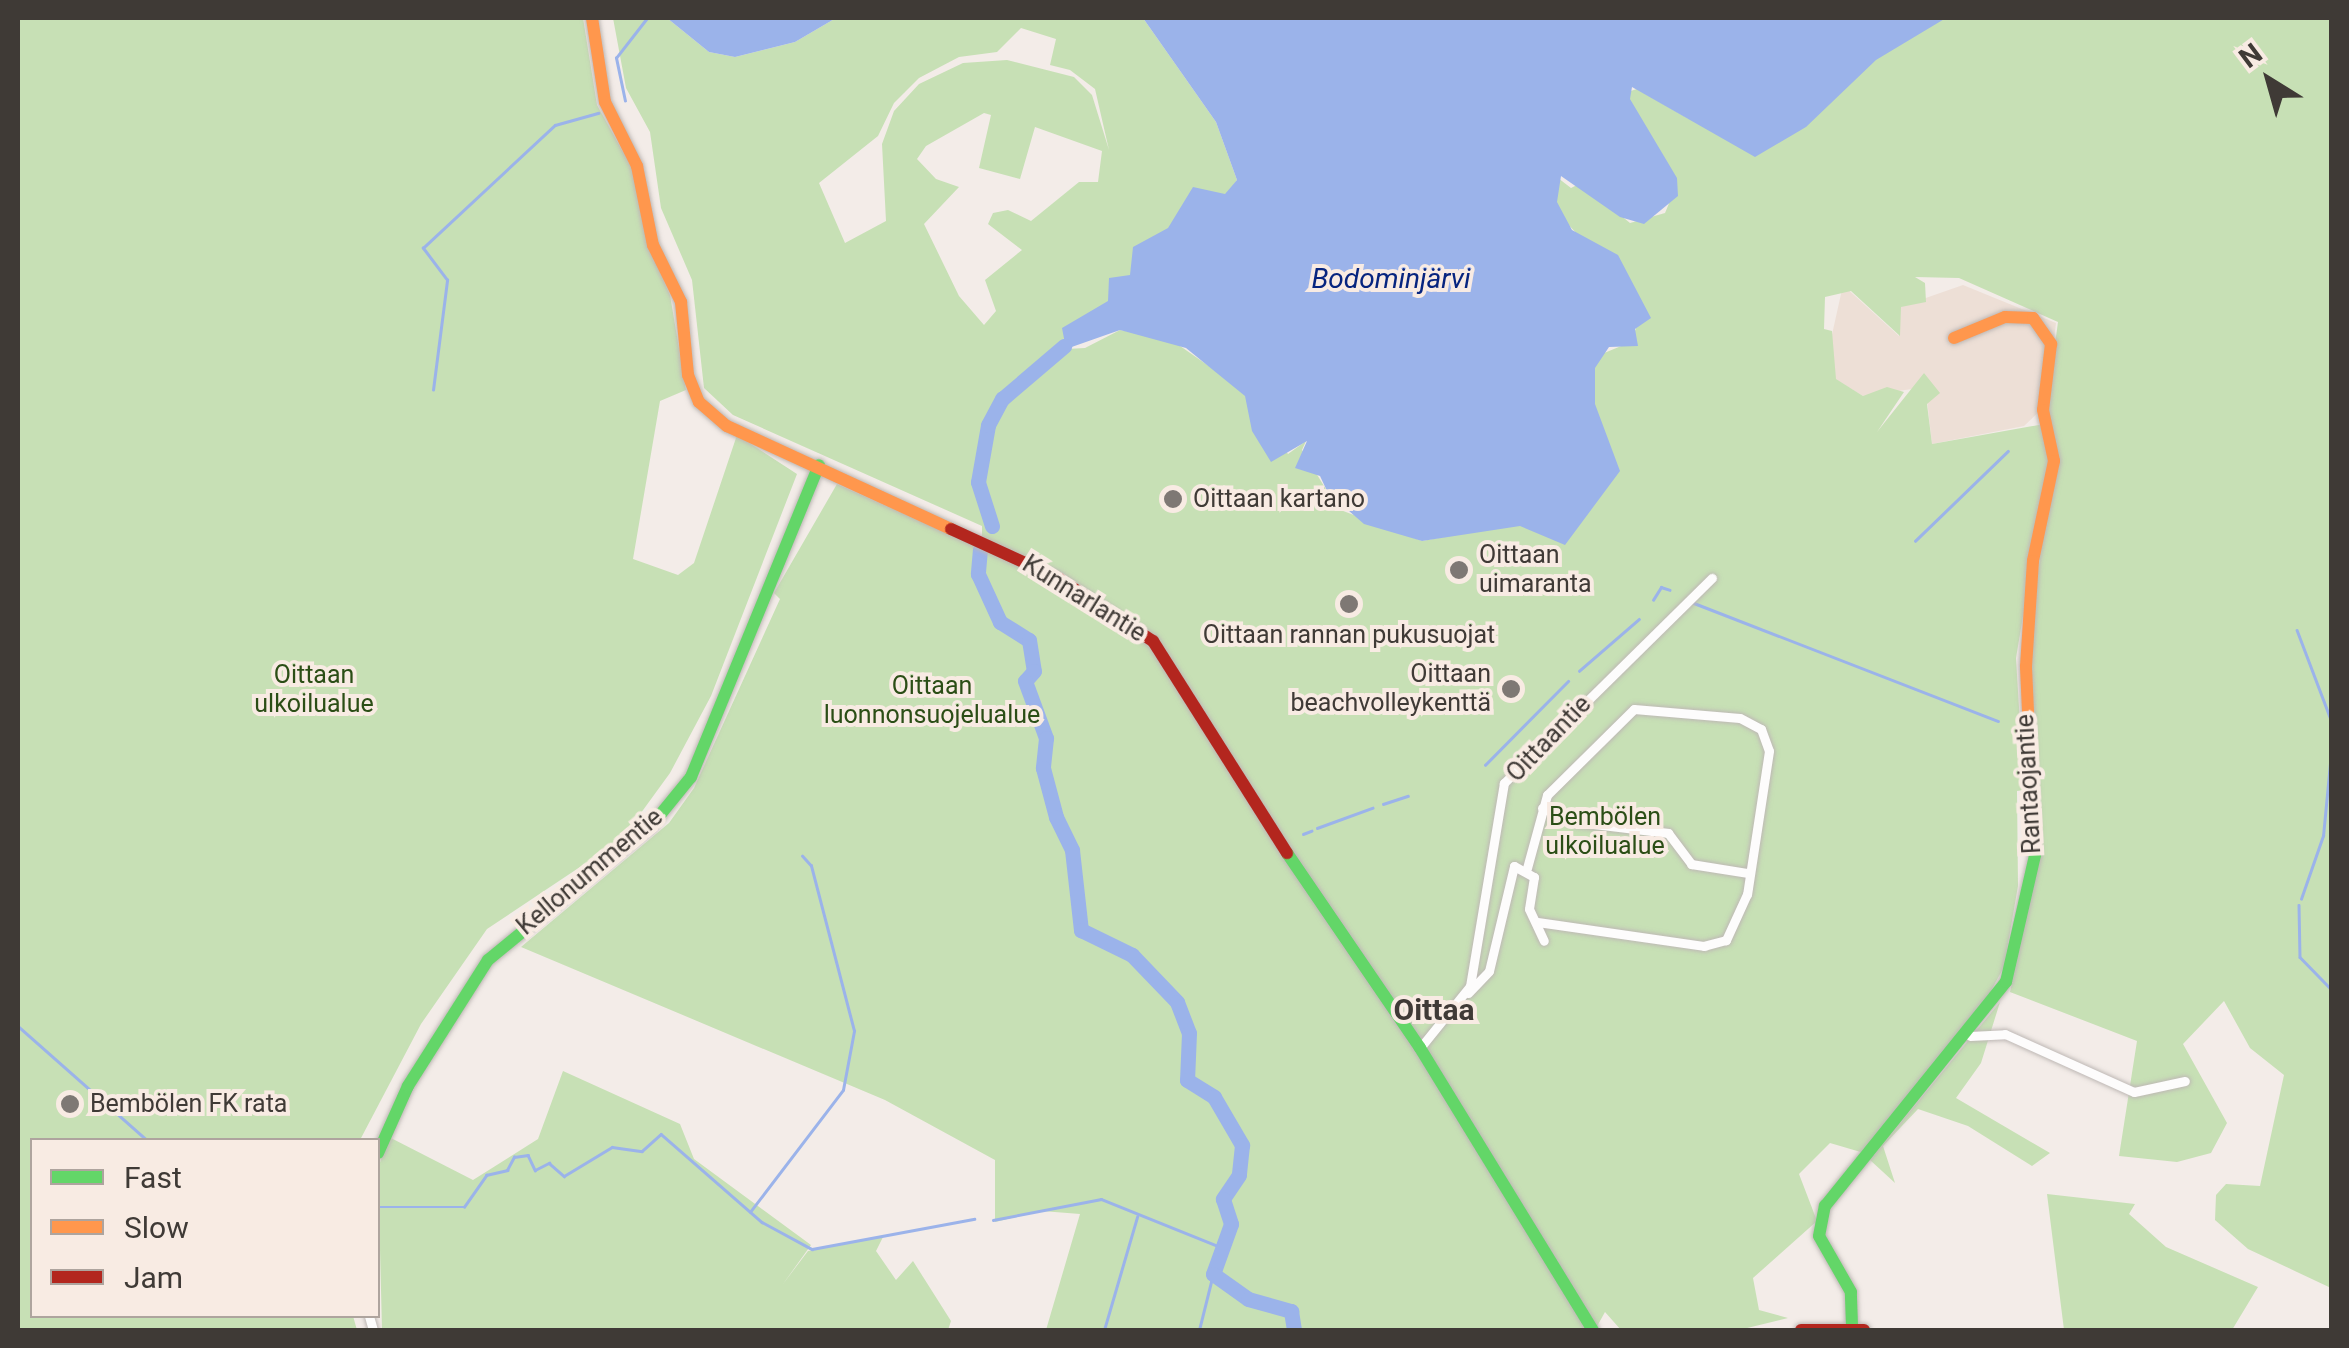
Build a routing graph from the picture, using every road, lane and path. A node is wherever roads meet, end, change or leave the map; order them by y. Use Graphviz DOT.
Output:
graph roads {
  1 [pos="592,18"];
  2 [pos="1954,338"];
  3 [pos="819,465"];
  4 [pos="1712,578"];
  5 [pos="1542,808"];
  6 [pos="1527,868"];
  7 [pos="1748,873"];
  8 [pos="1537,922"];
  9 [pos="1544,941"];
  10 [pos="1466,995"];
  11 [pos="1970,1036"];
  12 [pos="1420,1048"];
  13 [pos="2185,1081"];
  14 [pos="380,1148"];
  15 [pos="1858,1329"];
  16 [pos="1593,1330"];
  17 [pos="1801,1330"];
  1 -- 3 [label="street, Kunnarlantie"];
  2 -- 11 [label="street, Rantaojantie"];
  3 -- 12 [label="street, Kunnarlantie"];
  3 -- 14 [label="street, Kellonummentie"];
  4 -- 10 [label="street, Oittaantie"];
  5 -- 6 [label="street"];
  5 -- 7 [label="street"];
  5 -- 7 [label="street"];
  6 -- 8 [label="street"];
  6 -- 10 [label="street"];
  7 -- 8 [label="street"];
  8 -- 9 [label="street"];
  10 -- 12 [label="street"];
  11 -- 13 [label="street"];
  11 -- 15 [label="street, Rantaojantie"];
  12 -- 16 [label="street, Kunnarlantie"];
  15 -- 17 [label="street"];
}
